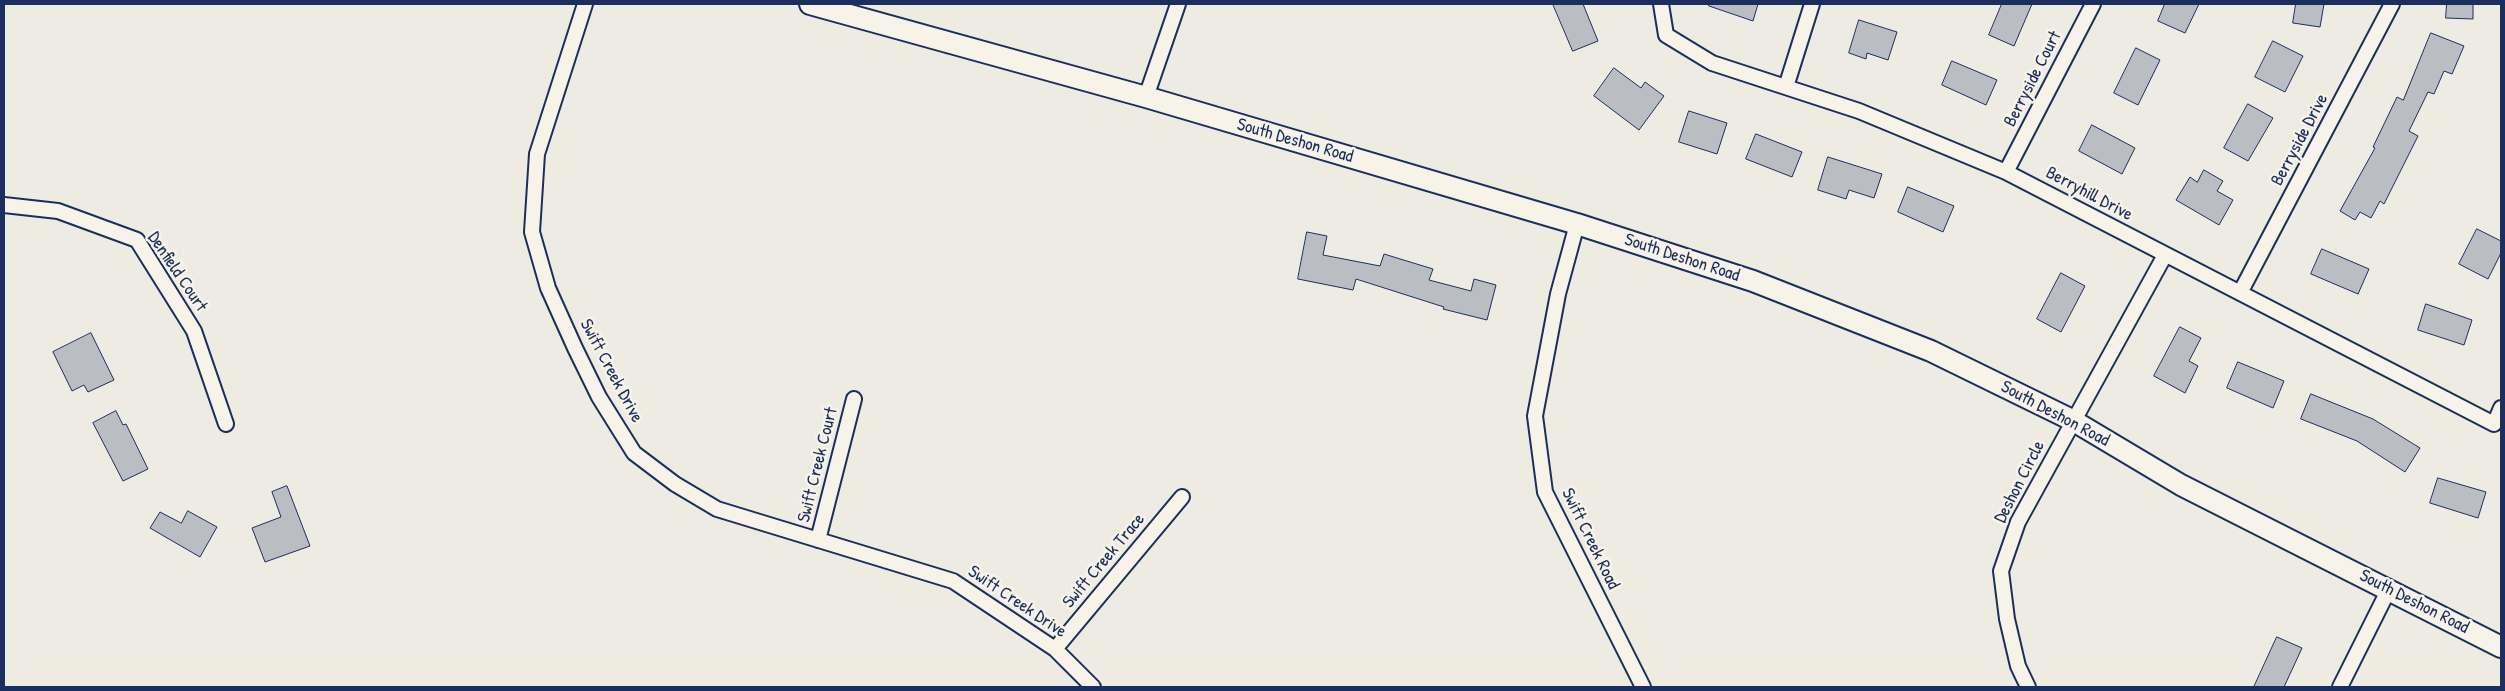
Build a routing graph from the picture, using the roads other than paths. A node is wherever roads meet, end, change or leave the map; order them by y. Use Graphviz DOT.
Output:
graph roads {
  1 [pos="585,4"];
  2 [pos="810,4"];
  3 [pos="1178,4"];
  4 [pos="1661,4"];
  5 [pos="1812,4"];
  6 [pos="2092,4"];
  7 [pos="2392,4"];
  8 [pos="1786,87"];
  9 [pos="1146,97"];
  10 [pos="2006,172"];
  11 [pos="4,205"];
  12 [pos="1577,224"];
  13 [pos="2165,255"];
  14 [pos="2240,293"];
  15 [pos="854,399"];
  16 [pos="2501,408"];
  17 [pos="2072,420"];
  18 [pos="226,424"];
  19 [pos="1182,496"];
  20 [pos="818,540"];
  21 [pos="2389,589"];
  22 [pos="2501,647"];
  23 [pos="1055,649"];
  24 [pos="1093,687"];
  25 [pos="1643,687"];
  26 [pos="2028,687"];
  27 [pos="2340,687"];
  1 -- 20 [label="street, Swift Creek Drive"];
  2 -- 9 [label="street, South Deshon Road"];
  3 -- 9 [label="street"];
  4 -- 8 [label="street, Berryhill Drive"];
  5 -- 8 [label="street"];
  6 -- 10 [label="street, Berryside Court"];
  7 -- 14 [label="street, Berryside Drive"];
  8 -- 10 [label="street, Berryhill Drive"];
  9 -- 12 [label="street, South Deshon Road"];
  10 -- 13 [label="street, Berryhill Drive"];
  11 -- 18 [label="street, Denfield Court"];
  12 -- 17 [label="street, South Deshon Road"];
  12 -- 25 [label="street, Swift Creek Road"];
  13 -- 14 [label="street, Berryhill Drive"];
  13 -- 17 [label="street, Deshon Circle"];
  14 -- 16 [label="street, Berryhill Drive"];
  15 -- 20 [label="street, Swift Creek Court"];
  17 -- 21 [label="street, South Deshon Road"];
  17 -- 26 [label="street, Deshon Circle"];
  19 -- 23 [label="street, Swift Creek Trace"];
  20 -- 23 [label="street, Swift Creek Drive"];
  21 -- 22 [label="street, South Deshon Road"];
  21 -- 27 [label="street"];
  23 -- 24 [label="street, Swift Creek Drive"];
}
